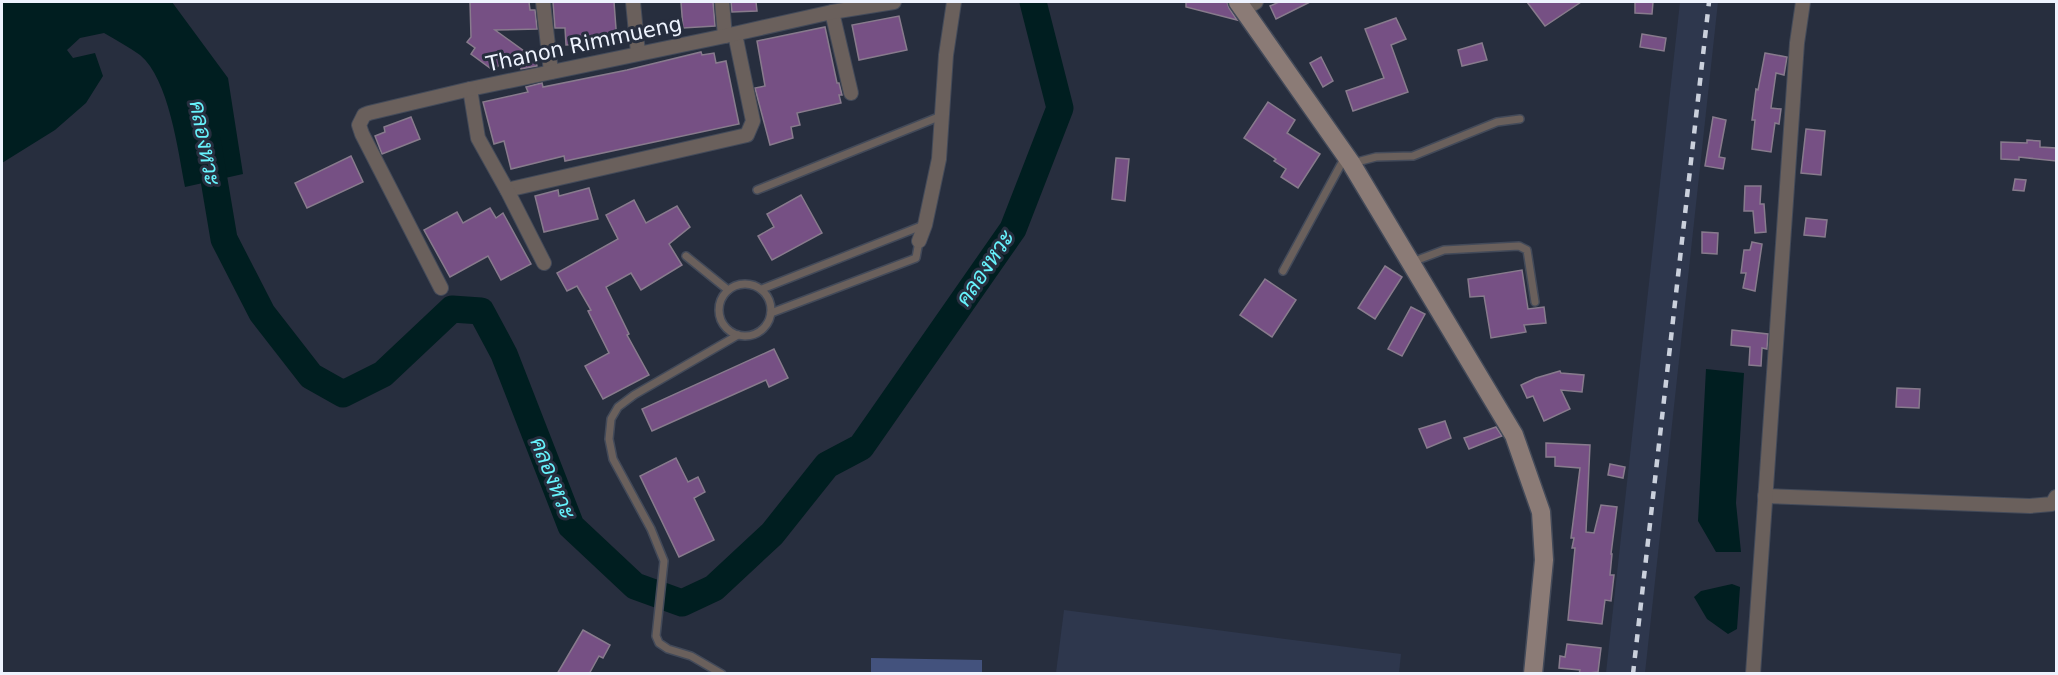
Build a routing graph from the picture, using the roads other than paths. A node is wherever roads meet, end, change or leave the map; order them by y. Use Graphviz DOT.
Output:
graph roads {
  1 [pos="543,2"];
  2 [pos="633,2"];
  3 [pos="723,2"];
  4 [pos="894,2"];
  5 [pos="954,2"];
  6 [pos="1803,2"];
  7 [pos="1246,4"];
  8 [pos="832,12"];
  9 [pos="730,35"];
  10 [pos="638,53"];
  11 [pos="551,72"];
  12 [pos="470,89"];
  13 [pos="851,93"];
  14 [pos="943,116"];
  15 [pos="1520,119"];
  16 [pos="1348,160"];
  17 [pos="507,190"];
  18 [pos="757,190"];
  19 [pos="926,225"];
  20 [pos="919,241"];
  21 [pos="686,256"];
  22 [pos="1411,262"];
  23 [pos="544,263"];
  24 [pos="1283,271"];
  25 [pos="441,288"];
  26 [pos="728,290"];
  27 [pos="762,290"];
  28 [pos="1535,303"];
  29 [pos="771,314"];
  30 [pos="738,335"];
  31 [pos="1765,496"];
  32 [pos="2056,497"];
  33 [pos="722,674"];
  34 [pos="1533,674"];
  35 [pos="1753,674"];
  1 -- 11 [label="street"];
  2 -- 10 [label="street"];
  3 -- 9 [label="street"];
  4 -- 8 [label="street, Thanon Rimmueng"];
  5 -- 14 [label="street"];
  6 -- 31 [label="street"];
  7 -- 16 [label="street"];
  8 -- 9 [label="street, Thanon Rimmueng"];
  8 -- 13 [label="street"];
  9 -- 10 [label="street, Thanon Rimmueng"];
  9 -- 17 [label="street"];
  10 -- 11 [label="street, Thanon Rimmueng"];
  11 -- 12 [label="street, Thanon Rimmueng"];
  12 -- 17 [label="street, Thanon Rimmueng"];
  12 -- 25 [label="street"];
  14 -- 18 [label="lane"];
  14 -- 19 [label="street"];
  15 -- 16 [label="lane"];
  16 -- 22 [label="street"];
  16 -- 24 [label="lane"];
  17 -- 23 [label="street, Thanon Rimmueng"];
  19 -- 20 [label="street"];
  19 -- 27 [label="lane"];
  20 -- 29 [label="lane"];
  21 -- 26 [label="lane"];
  22 -- 28 [label="lane"];
  22 -- 34 [label="street"];
  26 -- 27 [label="lane"];
  26 -- 30 [label="lane"];
  27 -- 29 [label="lane"];
  29 -- 30 [label="lane"];
  30 -- 33 [label="lane"];
  31 -- 32 [label="street"];
  31 -- 35 [label="street"];
}
